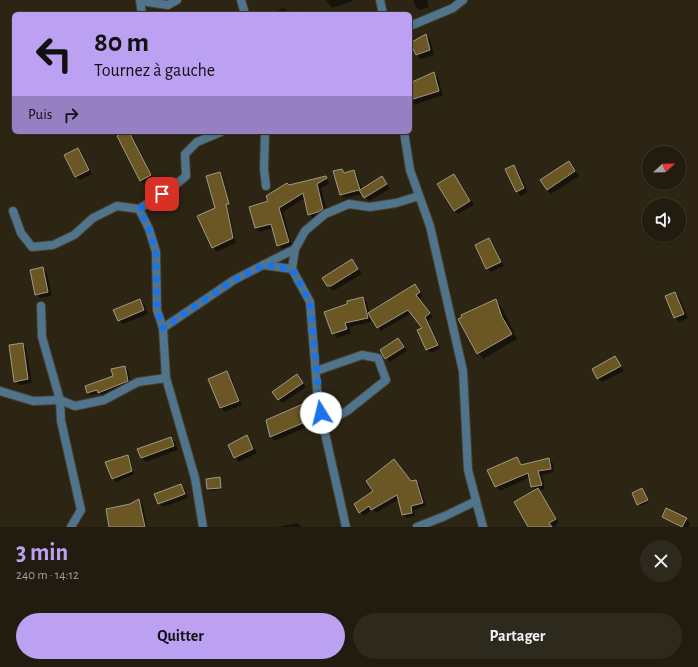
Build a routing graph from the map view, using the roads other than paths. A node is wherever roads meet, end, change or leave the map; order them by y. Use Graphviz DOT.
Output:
graph roads {
  1 [pos="140,0"];
  2 [pos="144,0"];
  3 [pos="177,0"];
  4 [pos="241,0"];
  5 [pos="380,0"];
  6 [pos="462,0"];
  7 [pos="142,12"];
  8 [pos="244,12"];
  9 [pos="383,12"];
  10 [pos="412,25"];
  11 [pos="198,134"];
  12 [pos="216,134"];
  13 [pos="265,134"];
  14 [pos="404,134"];
  15 [pos="197,142"];
  16 [pos="266,186"];
  17 [pos="419,196"];
  18 [pos="139,209"];
  19 [pos="13,211"];
  20 [pos="295,249"];
  21 [pos="264,265"];
  22 [pos="292,269"];
  23 [pos="41,306"];
  24 [pos="163,328"];
  25 [pos="316,371"];
  26 [pos="166,378"];
  27 [pos="0,391"];
  28 [pos="60,400"];
  29 [pos="323,424"];
  30 [pos="476,501"];
  31 [pos="71,527"];
  32 [pos="203,527"];
  33 [pos="346,527"];
  34 [pos="416,527"];
  35 [pos="483,527"];
  1 -- 7 [label="street"];
  2 -- 3 [label="street"];
  4 -- 8 [label="street"];
  5 -- 9 [label="street"];
  6 -- 10 [label="street"];
  11 -- 15 [label="street"];
  12 -- 15 [label="street"];
  13 -- 16 [label="street"];
  14 -- 17 [label="street"];
  15 -- 18 [label="street"];
  17 -- 20 [label="street"];
  17 -- 30 [label="street"];
  18 -- 19 [label="street"];
  18 -- 24 [label="street"];
  20 -- 21 [label="street"];
  20 -- 22 [label="street"];
  21 -- 22 [label="street"];
  21 -- 24 [label="street"];
  22 -- 25 [label="street"];
  23 -- 28 [label="street"];
  24 -- 26 [label="street"];
  25 -- 29 [label="street"];
  25 -- 29 [label="street"];
  26 -- 28 [label="street"];
  26 -- 32 [label="street"];
  27 -- 28 [label="street"];
  28 -- 31 [label="street"];
  29 -- 33 [label="street"];
  30 -- 34 [label="street"];
  30 -- 35 [label="street"];
}
